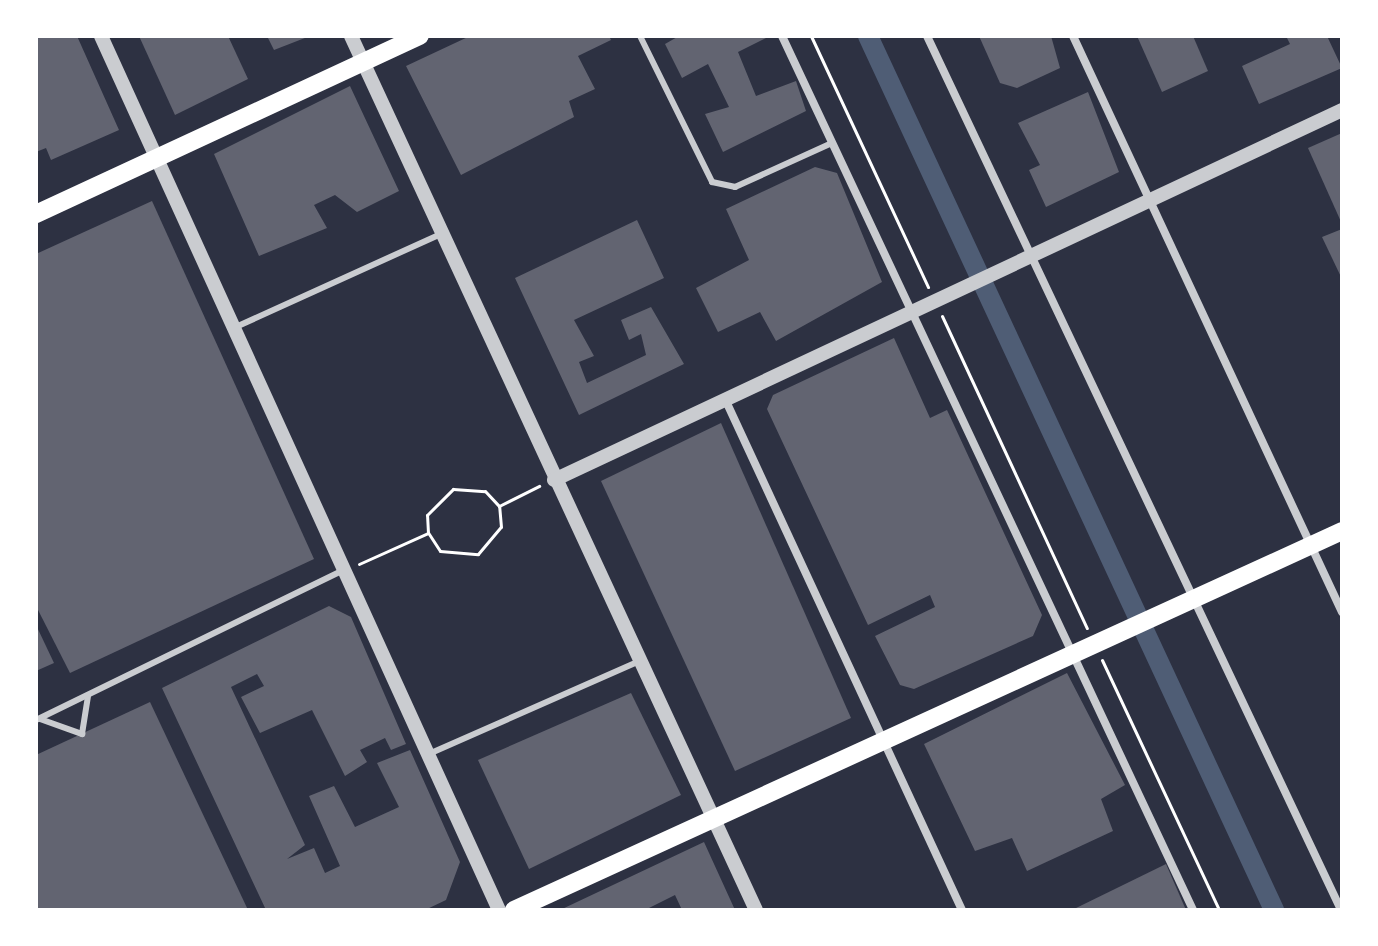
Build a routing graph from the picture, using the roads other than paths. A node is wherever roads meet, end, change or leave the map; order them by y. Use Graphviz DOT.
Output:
graph roads {
  1 [pos="101,36"];
  2 [pos="351,36"];
  3 [pos="420,36"];
  4 [pos="640,36"];
  5 [pos="782,36"];
  6 [pos="927,36"];
  7 [pos="1073,36"];
  8 [pos="363,62"];
  9 [pos="1342,110"];
  10 [pos="832,143"];
  11 [pos="159,156"];
  12 [pos="1150,200"];
  13 [pos="36,214"];
  14 [pos="439,235"];
  15 [pos="1031,256"];
  16 [pos="911,311"];
  17 [pos="238,326"];
  18 [pos="725,398"];
  19 [pos="554,480"];
  20 [pos="1342,531"];
  21 [pos="1311,545"];
  22 [pos="349,568"];
  23 [pos="1193,598"];
  24 [pos="1342,612"];
  25 [pos="1071,651"];
  26 [pos="640,661"];
  27 [pos="88,696"];
  28 [pos="38,720"];
  29 [pos="883,738"];
  30 [pos="431,753"];
  31 [pos="714,818"];
  32 [pos="499,910"];
  33 [pos="514,910"];
  34 [pos="756,910"];
  35 [pos="962,910"];
  36 [pos="1193,910"];
  37 [pos="1341,910"];
  1 -- 11 [label="street"];
  2 -- 8 [label="street"];
  3 -- 8 [label="main road"];
  4 -- 10 [label="lane"];
  5 -- 10 [label="street"];
  6 -- 15 [label="street"];
  7 -- 12 [label="street"];
  8 -- 11 [label="main road"];
  8 -- 14 [label="street"];
  9 -- 12 [label="street"];
  10 -- 16 [label="street"];
  11 -- 13 [label="main road"];
  11 -- 17 [label="street"];
  12 -- 15 [label="street"];
  12 -- 21 [label="street"];
  14 -- 17 [label="lane"];
  14 -- 19 [label="street"];
  15 -- 16 [label="street"];
  15 -- 23 [label="street"];
  16 -- 18 [label="street"];
  16 -- 25 [label="street"];
  17 -- 22 [label="street"];
  18 -- 19 [label="street"];
  18 -- 29 [label="street"];
  19 -- 26 [label="street"];
  20 -- 21 [label="main road"];
  21 -- 23 [label="main road"];
  21 -- 24 [label="street"];
  22 -- 27 [label="lane"];
  22 -- 30 [label="street"];
  23 -- 25 [label="main road"];
  23 -- 37 [label="street"];
  25 -- 29 [label="main road"];
  25 -- 36 [label="street"];
  26 -- 30 [label="lane"];
  26 -- 31 [label="street"];
  27 -- 28 [label="lane"];
  27 -- 28 [label="lane"];
  29 -- 31 [label="main road"];
  29 -- 35 [label="street"];
  30 -- 32 [label="street"];
  31 -- 33 [label="main road"];
  31 -- 34 [label="street"];
}
